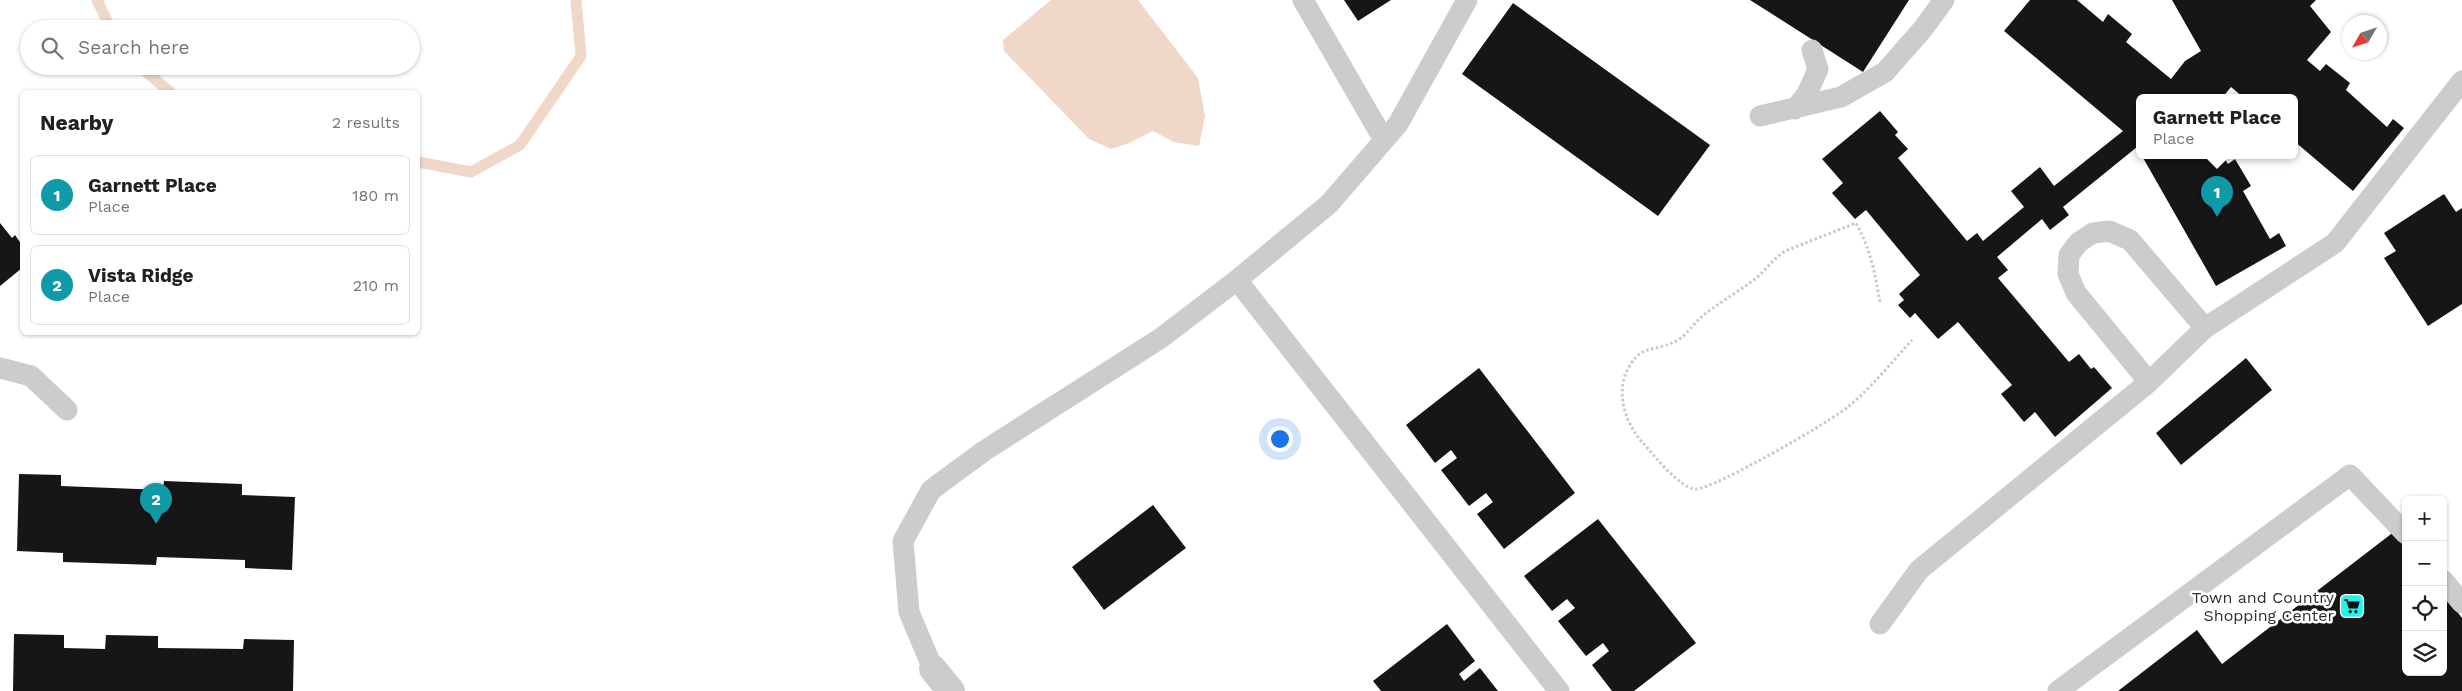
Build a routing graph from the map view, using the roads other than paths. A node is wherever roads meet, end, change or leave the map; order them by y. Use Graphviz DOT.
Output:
graph roads {
  1 [pos="1303,0"];
  2 [pos="1467,0"];
  3 [pos="1944,0"];
  4 [pos="1812,50"];
  5 [pos="2462,81"];
  6 [pos="1794,109"];
  7 [pos="1760,116"];
  8 [pos="1384,140"];
  9 [pos="1238,280"];
  10 [pos="2205,328"];
  11 [pos="0,368"];
  12 [pos="2150,382"];
  13 [pos="67,410"];
  14 [pos="2402,530"];
  15 [pos="2447,585"];
  16 [pos="2462,603"];
  17 [pos="1880,624"];
  18 [pos="933,670"];
  19 [pos="951,691"];
  20 [pos="1559,691"];
  21 [pos="2058,691"];
  1 -- 8 [label="lane"];
  2 -- 8 [label="lane"];
  3 -- 6 [label="lane"];
  4 -- 6 [label="lane"];
  5 -- 10 [label="lane"];
  6 -- 7 [label="lane"];
  8 -- 9 [label="lane"];
  9 -- 18 [label="lane"];
  9 -- 20 [label="lane"];
  10 -- 12 [label="lane"];
  10 -- 12 [label="lane"];
  11 -- 13 [label="lane"];
  12 -- 17 [label="lane"];
  14 -- 21 [label="lane"];
  15 -- 16 [label="lane"];
  18 -- 19 [label="street"];
}
